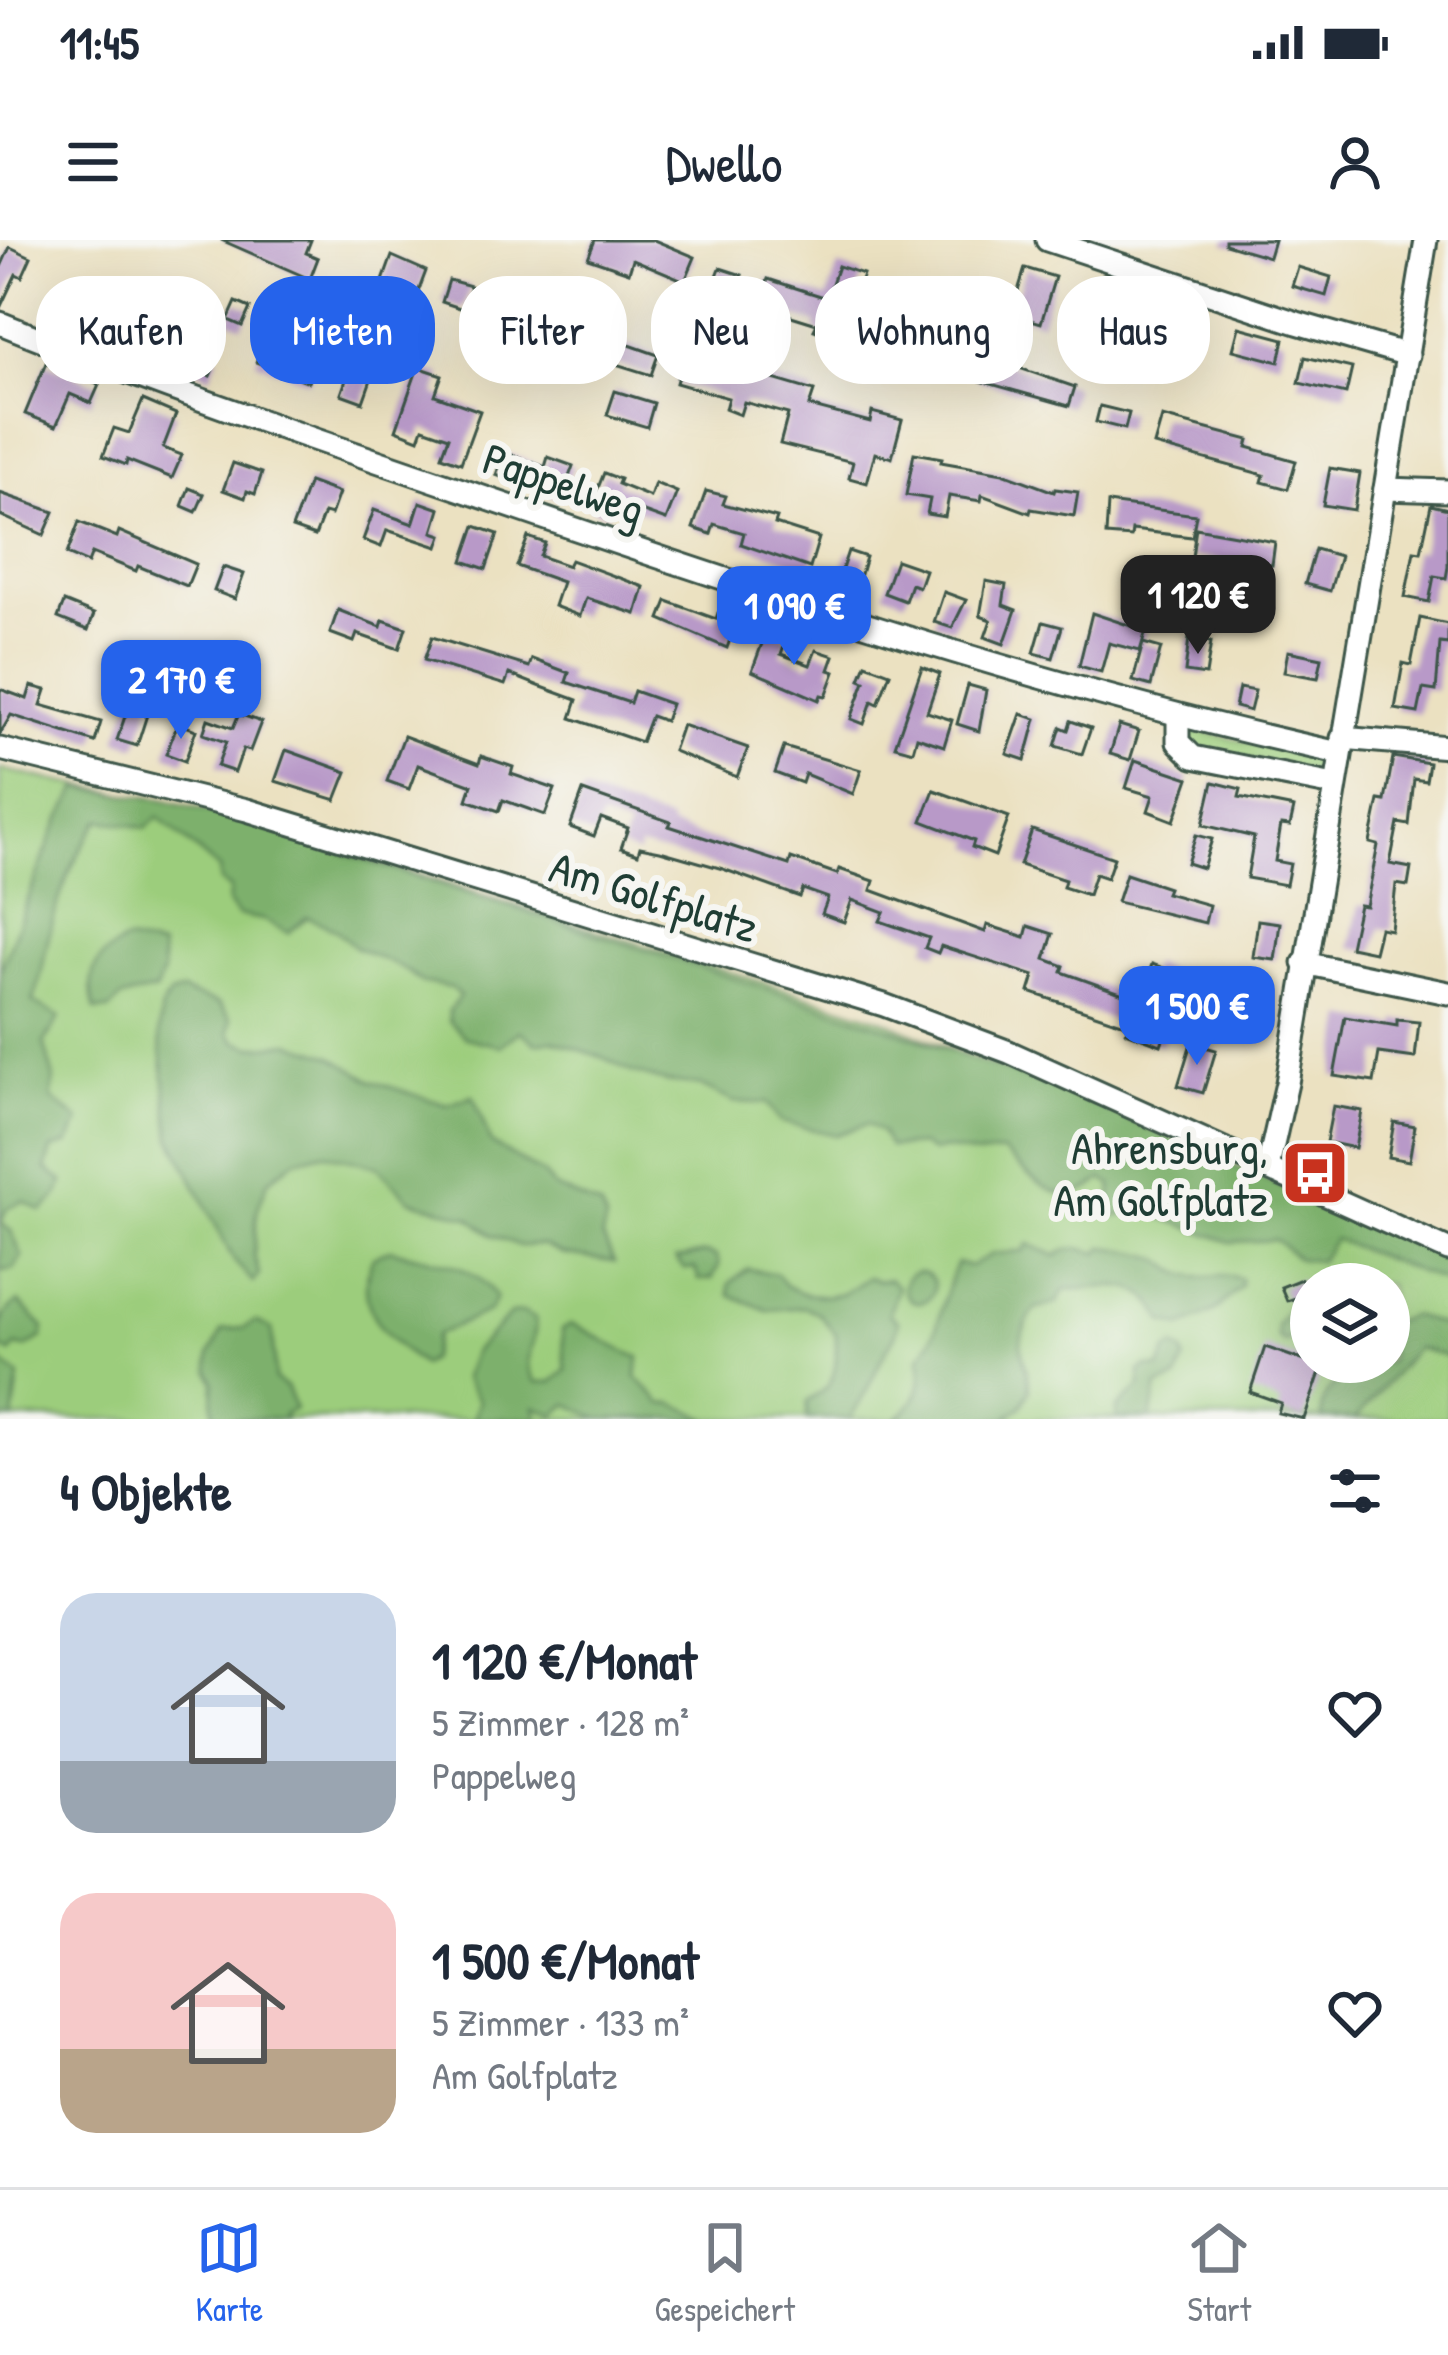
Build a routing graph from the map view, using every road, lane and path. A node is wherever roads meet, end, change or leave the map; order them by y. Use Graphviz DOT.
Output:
graph roads {
  1 [pos="1047,240"];
  2 [pos="1426,240"];
  3 [pos="0,323"];
  4 [pos="1408,355"];
  5 [pos="1384,489"];
  6 [pos="1448,491"];
  7 [pos="1178,716"];
  8 [pos="1341,746"];
  9 [pos="1448,747"];
  10 [pos="0,749"];
  11 [pos="1334,785"];
  12 [pos="1304,963"];
  13 [pos="1448,993"];
  14 [pos="1268,1167"];
  15 [pos="1448,1250"];
  1 -- 4 [label="street"];
  2 -- 4 [label="street"];
  3 -- 7 [label="street, Pappelweg"];
  4 -- 5 [label="street"];
  5 -- 6 [label="street"];
  5 -- 8 [label="street"];
  7 -- 8 [label="street, Pappelweg"];
  7 -- 11 [label="street"];
  8 -- 9 [label="street, Pappelweg"];
  8 -- 11 [label="street"];
  10 -- 14 [label="street, Am Golfplatz"];
  11 -- 12 [label="street"];
  12 -- 13 [label="street"];
  12 -- 14 [label="street"];
  14 -- 15 [label="street, Am Golfplatz"];
}
